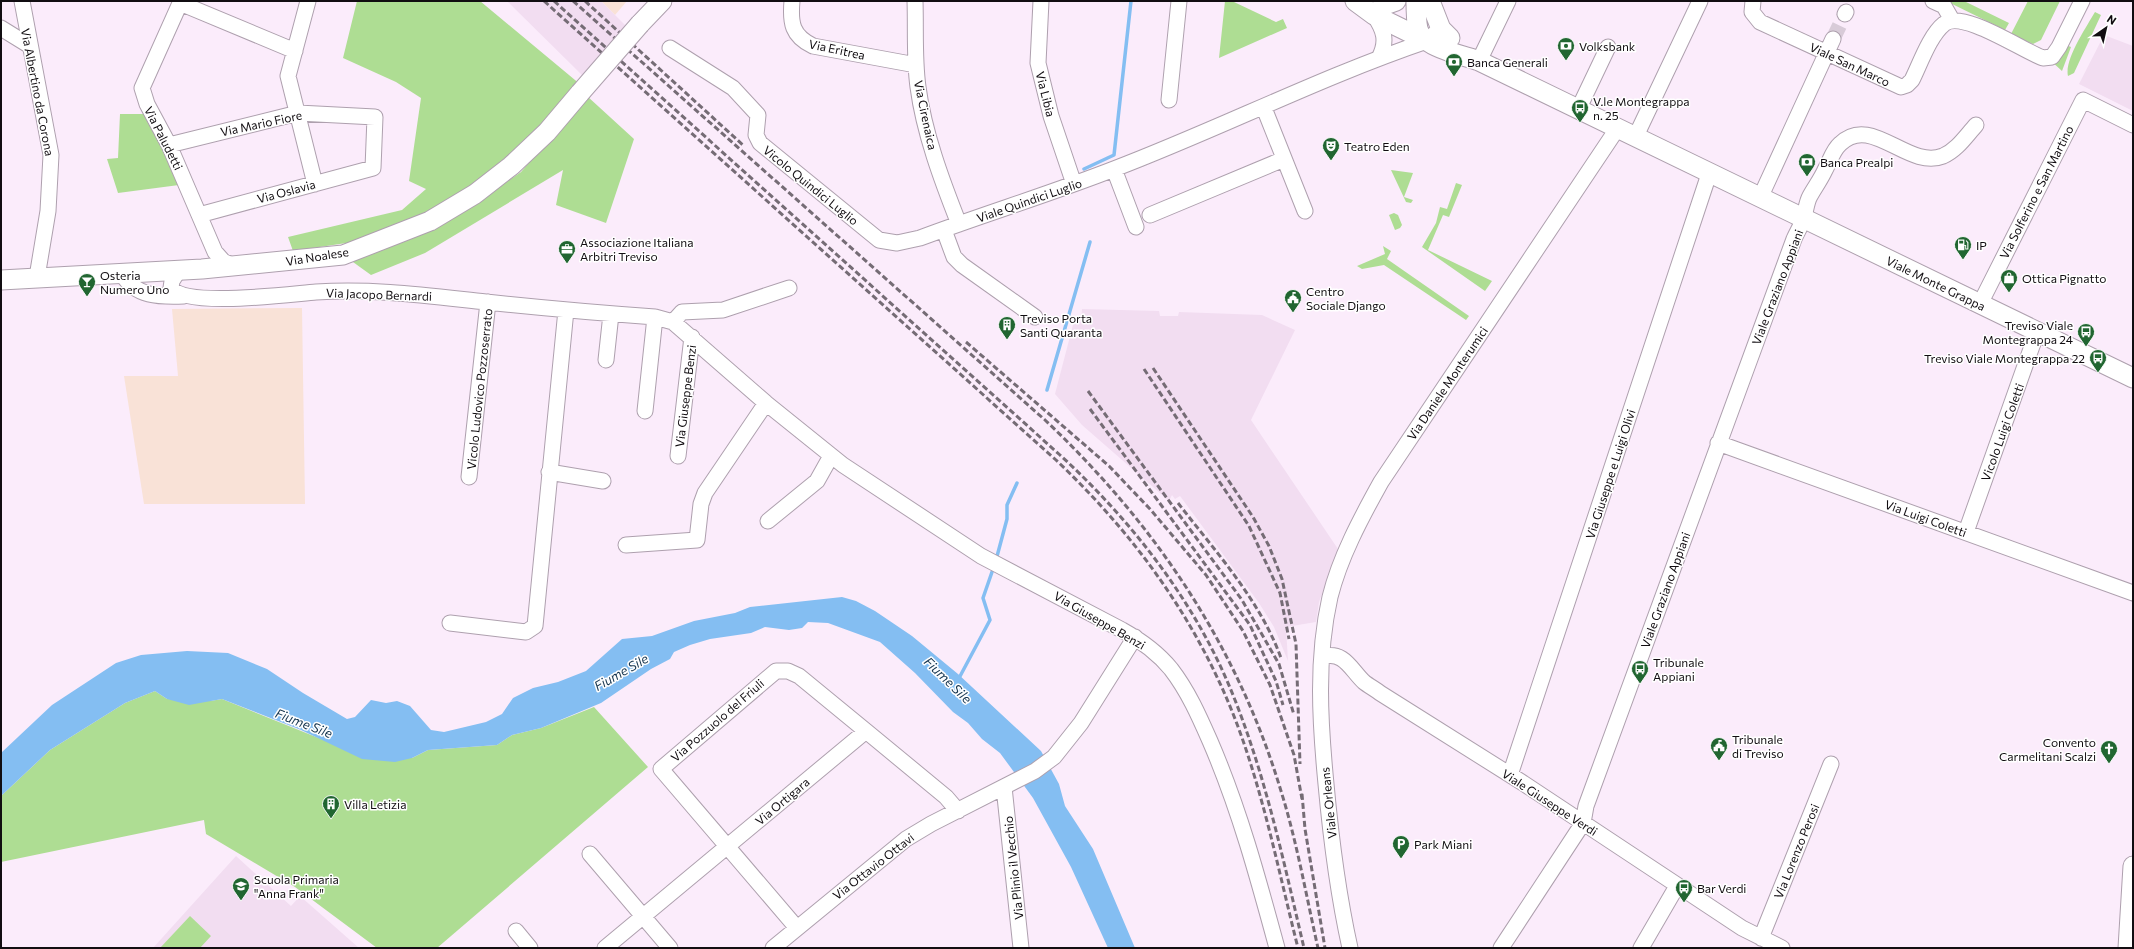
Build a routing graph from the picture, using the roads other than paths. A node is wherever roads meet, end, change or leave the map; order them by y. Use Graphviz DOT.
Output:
graph roads {
  1 [pos="22,1"];
  2 [pos="308,1"];
  3 [pos="662,1"];
  4 [pos="792,1"];
  5 [pos="915,1"];
  6 [pos="1041,1"];
  7 [pos="1179,1"];
  8 [pos="1355,1"];
  9 [pos="1416,1"];
  10 [pos="1430,1"];
  11 [pos="1508,1"];
  12 [pos="1700,1"];
  13 [pos="1753,1"];
  14 [pos="1933,1"];
  15 [pos="2082,1"];
  16 [pos="180,2"];
  17 [pos="1379,6"];
  18 [pos="1952,20"];
  19 [pos="1414,27"];
  20 [pos="1,28"];
  21 [pos="1434,35"];
  22 [pos="1834,39"];
  23 [pos="30,46"];
  24 [pos="1608,47"];
  25 [pos="670,48"];
  26 [pos="294,51"];
  27 [pos="1827,54"];
  28 [pos="1381,57"];
  29 [pos="1479,61"];
  30 [pos="916,65"];
  31 [pos="1169,100"];
  32 [pos="1264,108"];
  33 [pos="1578,110"];
  34 [pos="298,113"];
  35 [pos="1976,125"];
  36 [pos="2133,125"];
  37 [pos="1617,129"];
  38 [pos="1635,138"];
  39 [pos="169,145"];
  40 [pos="1284,159"];
  41 [pos="373,168"];
  42 [pos="1114,169"];
  43 [pos="1709,174"];
  44 [pos="315,184"];
  45 [pos="1074,184"];
  46 [pos="1760,198"];
  47 [pos="1305,211"];
  48 [pos="200,215"];
  49 [pos="1150,215"];
  50 [pos="1804,219"];
  51 [pos="959,224"];
  52 [pos="1136,227"];
  53 [pos="944,230"];
  54 [pos="879,240"];
  55 [pos="234,266"];
  56 [pos="179,270"];
  57 [pos="122,274"];
  58 [pos="37,277"];
  59 [pos="1,280"];
  60 [pos="789,288"];
  61 [pos="187,296"];
  62 [pos="488,302"];
  63 [pos="1980,304"];
  64 [pos="566,310"];
  65 [pos="611,314"];
  66 [pos="655,317"];
  67 [pos="1035,317"];
  68 [pos="673,322"];
  69 [pos="2037,332"];
  70 [pos="692,336"];
  71 [pos="606,360"];
  72 [pos="2133,378"];
  73 [pos="766,403"];
  74 [pos="645,411"];
  75 [pos="1718,443"];
  76 [pos="678,456"];
  77 [pos="831,456"];
  78 [pos="549,472"];
  79 [pos="469,477"];
  80 [pos="603,481"];
  81 [pos="768,521"];
  82 [pos="1966,532"];
  83 [pos="626,545"];
  84 [pos="2133,593"];
  85 [pos="450,623"];
  86 [pos="1134,637"];
  87 [pos="1322,657"];
  88 [pos="866,731"];
  89 [pos="1831,764"];
  90 [pos="1510,775"];
  91 [pos="1009,785"];
  92 [pos="958,811"];
  93 [pos="1583,823"];
  94 [pos="727,847"];
  95 [pos="590,854"];
  96 [pos="2133,866"];
  97 [pos="1677,886"];
  98 [pos="643,917"];
  99 [pos="797,928"];
  100 [pos="516,931"];
  101 [pos="1760,938"];
  102 [pos="530,948"];
  103 [pos="605,948"];
  104 [pos="670,948"];
  105 [pos="773,948"];
  106 [pos="1021,948"];
  107 [pos="1277,948"];
  108 [pos="1350,948"];
  109 [pos="1501,948"];
  110 [pos="1641,948"];
  111 [pos="1782,948"];
  112 [pos="2128,948"];
  1 -- 23 [label="street, Via Albertino da Corona"];
  2 -- 26 [label="street"];
  3 -- 55 [label="main road, Via Noalese, bridge"];
  4 -- 30 [label="street, Via Eritrea"];
  5 -- 30 [label="street, Via Cirenaica"];
  6 -- 45 [label="street, Via Libia"];
  7 -- 31 [label="street"];
  8 -- 17 [label="main road"];
  9 -- 19 [label="main road"];
  10 -- 21 [label="main road"];
  11 -- 29 [label="street"];
  12 -- 38 [label="street"];
  13 -- 27 [label="street, Viale San Marco"];
  14 -- 18 [label="street"];
  15 -- 18 [label="street"];
  16 -- 26 [label="street"];
  16 -- 39 [label="street, Via Paludetti"];
  17 -- 19 [label="main road"];
  17 -- 28 [label="street"];
  18 -- 27 [label="street, Viale San Marco"];
  19 -- 21 [label="main road"];
  19 -- 28 [label="street, Viale Quindici Luglio"];
  20 -- 23 [label="street"];
  21 -- 28 [label="street, Viale Quindici Luglio"];
  21 -- 29 [label="main road, Viale Monte Grappa"];
  22 -- 27 [label="street"];
  23 -- 58 [label="street, Via Albertino da Corona"];
  24 -- 33 [label="street"];
  25 -- 54 [label="street, Vicolo Quindici Luglio"];
  26 -- 34 [label="street"];
  27 -- 46 [label="street"];
  28 -- 32 [label="street, Viale Quindici Luglio"];
  29 -- 33 [label="main road, Viale Monte Grappa"];
  30 -- 51 [label="street, Via Cirenaica"];
  32 -- 40 [label="street"];
  32 -- 42 [label="street, Viale Quindici Luglio"];
  33 -- 37 [label="main road, Viale Monte Grappa"];
  34 -- 39 [label="street, Via Mario Fiore"];
  34 -- 41 [label="street, Via Mario Fiore"];
  34 -- 44 [label="street"];
  35 -- 50 [label="street, Viale Graziano Appiani"];
  36 -- 63 [label="street, Via Solferino e San Martino"];
  37 -- 38 [label="main road, Viale Monte Grappa"];
  37 -- 87 [label="street, Via Daniele Monterumici"];
  38 -- 43 [label="main road, Viale Monte Grappa"];
  39 -- 48 [label="street, Via Paludetti"];
  40 -- 47 [label="street"];
  40 -- 49 [label="street"];
  41 -- 44 [label="street, Via Oslavia"];
  42 -- 45 [label="street, Viale Quindici Luglio"];
  42 -- 52 [label="street"];
  43 -- 46 [label="main road, Viale Monte Grappa"];
  43 -- 90 [label="street, Via Giuseppe e Luigi Olivi"];
  44 -- 48 [label="street, Via Oslavia"];
  45 -- 51 [label="street, Viale Quindici Luglio"];
  46 -- 50 [label="main road, Viale Monte Grappa"];
  48 -- 55 [label="street, Via Paludetti"];
  50 -- 63 [label="main road, Viale Monte Grappa"];
  50 -- 75 [label="street, Viale Graziano Appiani"];
  51 -- 53 [label="street, Viale Quindici Luglio"];
  53 -- 54 [label="street, Viale Quindici Luglio"];
  53 -- 67 [label="street"];
  55 -- 56 [label="main road, Via Noalese"];
  56 -- 57 [label="main road, Via Noalese"];
  56 -- 61 [label="street, Via Jacopo Bernardi"];
  57 -- 58 [label="main road, Via Noalese"];
  57 -- 61 [label="street"];
  58 -- 59 [label="main road, Via Noalese"];
  60 -- 68 [label="street"];
  61 -- 62 [label="street, Via Jacopo Bernardi"];
  62 -- 64 [label="street, Via Jacopo Bernardi"];
  62 -- 79 [label="street, Vicolo Ludovico Pozzoserrato"];
  63 -- 69 [label="main road, Viale Monte Grappa"];
  64 -- 65 [label="street, Via Jacopo Bernardi"];
  64 -- 78 [label="street"];
  65 -- 66 [label="street, Via Jacopo Bernardi"];
  65 -- 71 [label="street"];
  66 -- 68 [label="street, Via Jacopo Bernardi"];
  66 -- 74 [label="street"];
  68 -- 70 [label="street, Via Giuseppe Benzi"];
  69 -- 72 [label="main road, Viale Monte Grappa"];
  69 -- 82 [label="street, Vicolo Luigi Coletti"];
  70 -- 73 [label="street, Via Giuseppe Benzi"];
  70 -- 76 [label="street, Via Giuseppe Benzi"];
  73 -- 77 [label="street, Via Giuseppe Benzi"];
  73 -- 83 [label="street"];
  75 -- 82 [label="street, Via Luigi Coletti"];
  75 -- 93 [label="street, Viale Graziano Appiani"];
  77 -- 81 [label="street"];
  77 -- 86 [label="street, Via Giuseppe Benzi"];
  78 -- 80 [label="street"];
  78 -- 85 [label="street"];
  82 -- 84 [label="street, Via Luigi Coletti"];
  86 -- 91 [label="street, Via Ottavio Ottavi"];
  86 -- 107 [label="street, Via Giuseppe Benzi"];
  87 -- 90 [label="street, Viale Giuseppe Verdi"];
  87 -- 108 [label="street, Viale Orleans"];
  88 -- 92 [label="street"];
  88 -- 94 [label="street, Via Ortigara"];
  88 -- 94 [label="street, Via Pozzuolo del Friuli"];
  89 -- 101 [label="street, Via Lorenzo Perosi"];
  90 -- 93 [label="street, Viale Giuseppe Verdi"];
  91 -- 92 [label="street, Via Ottavio Ottavi"];
  91 -- 106 [label="street, Via Plinio il Vecchio"];
  92 -- 99 [label="street, Via Ottavio Ottavi"];
  93 -- 97 [label="street, Viale Giuseppe Verdi"];
  93 -- 109 [label="street, Viale Graziano Appiani"];
  94 -- 98 [label="street, Via Ortigara"];
  94 -- 99 [label="street, Via Pozzuolo del Friuli"];
  95 -- 98 [label="street"];
  96 -- 112 [label="main road"];
  97 -- 101 [label="street, Viale Giuseppe Verdi"];
  97 -- 110 [label="street"];
  98 -- 103 [label="street, Via Ortigara"];
  98 -- 104 [label="street"];
  99 -- 105 [label="street, Via Ottavio Ottavi"];
  100 -- 102 [label="street"];
  101 -- 111 [label="street, Viale Giuseppe Verdi"];
}
